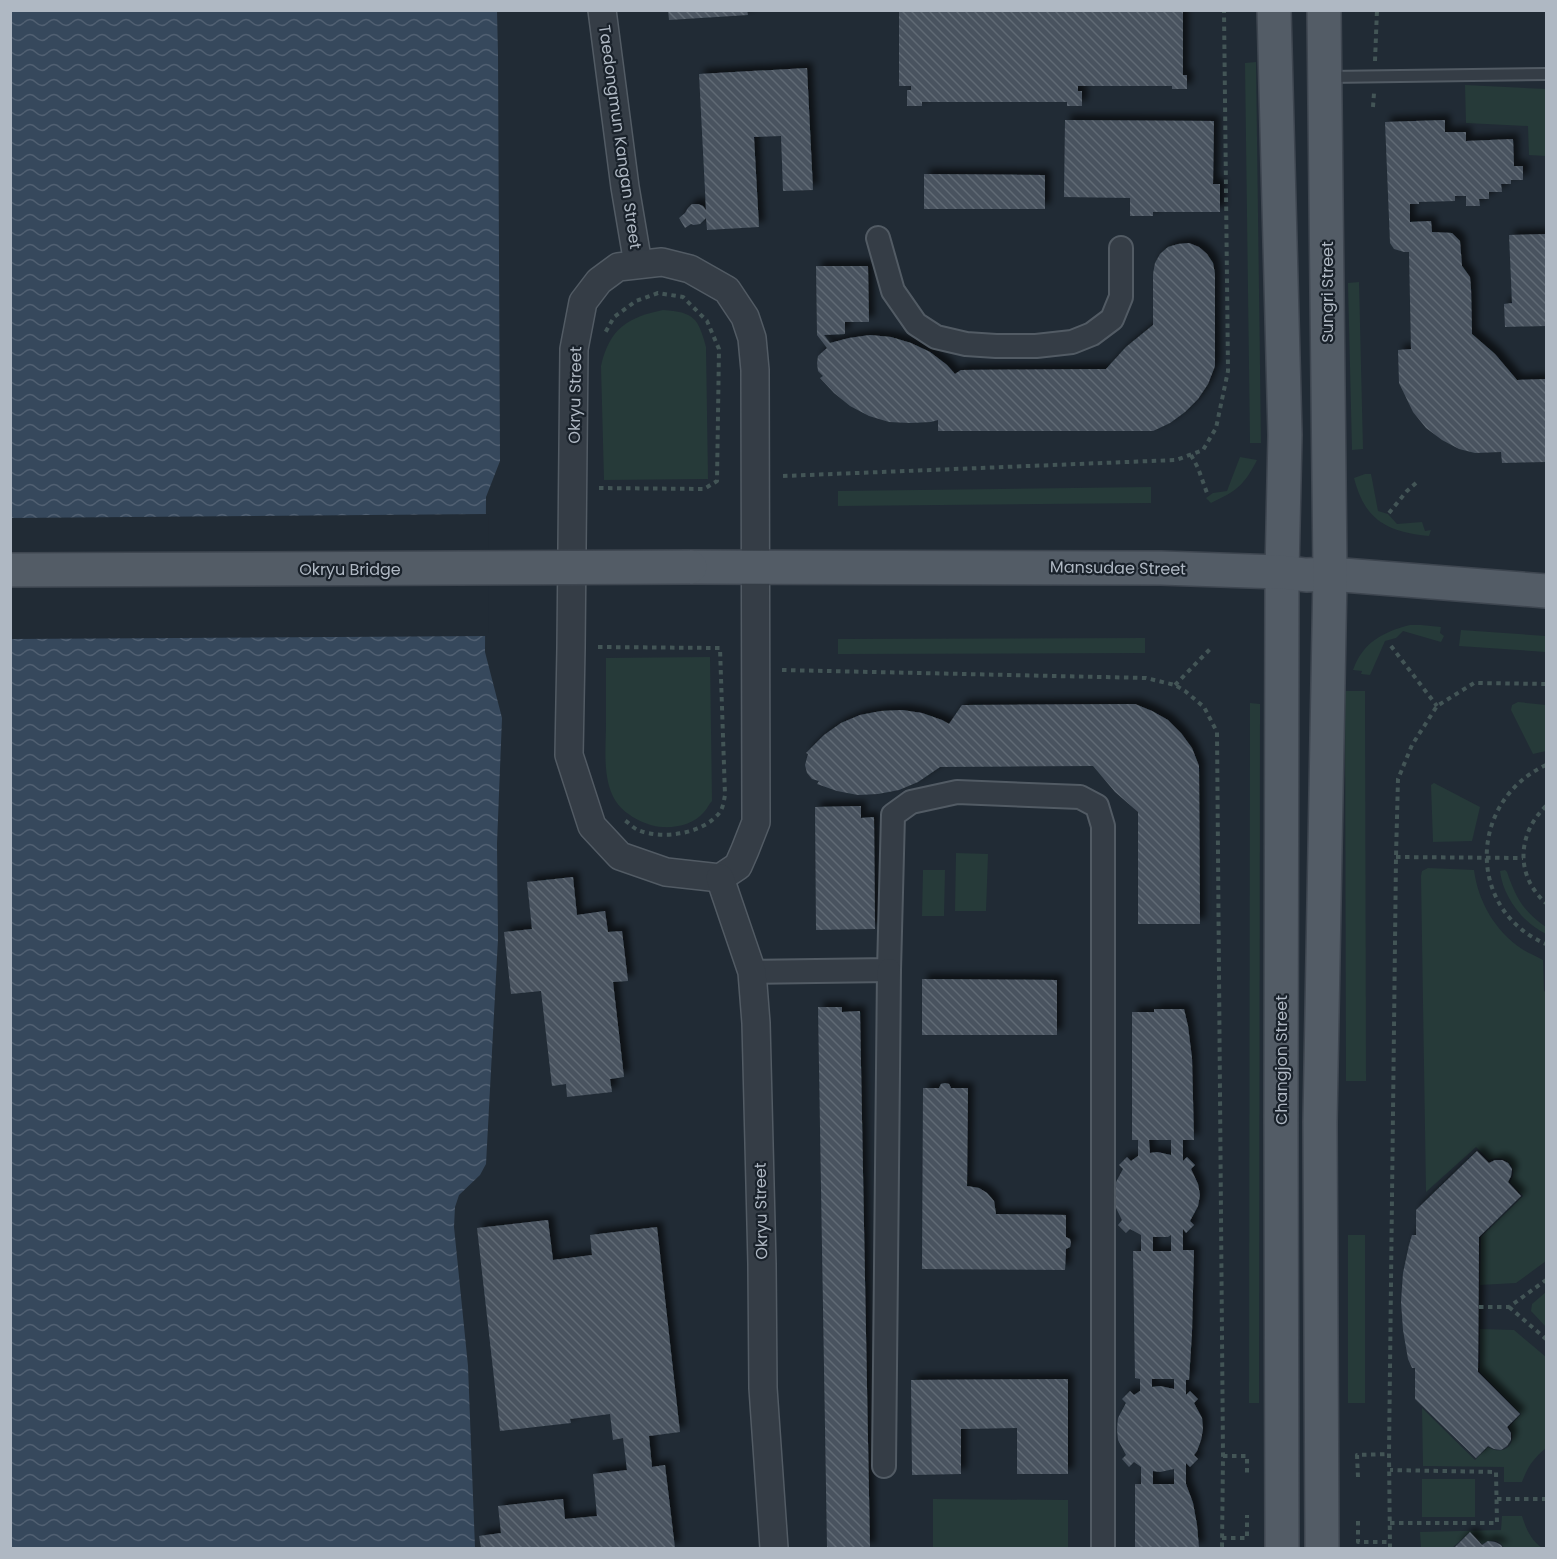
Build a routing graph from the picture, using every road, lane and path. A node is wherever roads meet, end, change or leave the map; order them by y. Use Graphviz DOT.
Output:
graph roads {
  1 [pos="602,10"];
  2 [pos="1274,10"];
  3 [pos="1324,10"];
  4 [pos="1546,74"];
  5 [pos="1326,77"];
  6 [pos="878,238"];
  7 [pos="1121,248"];
  8 [pos="638,264"];
  9 [pos="1191,454"];
  10 [pos="717,481"];
  11 [pos="1417,482"];
  12 [pos="595,488"];
  13 [pos="1207,493"];
  14 [pos="1389,513"];
  15 [pos="690,567"];
  16 [pos="756,568"];
  17 [pos="10,570"];
  18 [pos="1282,572"];
  19 [pos="1330,574"];
  20 [pos="1546,591"];
  21 [pos="1391,646"];
  22 [pos="598,647"];
  23 [pos="1212,647"];
  24 [pos="782,670"];
  25 [pos="721,671"];
  26 [pos="1546,684"];
  27 [pos="1175,685"];
  28 [pos="1437,706"];
  29 [pos="1546,765"];
  30 [pos="1546,806"];
  31 [pos="1396,857"];
  32 [pos="1486,858"];
  33 [pos="1524,858"];
  34 [pos="720,878"];
  35 [pos="1546,903"];
  36 [pos="1546,944"];
  37 [pos="889,970"];
  38 [pos="752,972"];
  39 [pos="1546,1280"];
  40 [pos="1479,1307"];
  41 [pos="1509,1307"];
  42 [pos="1546,1339"];
  43 [pos="1389,1454"];
  44 [pos="1223,1456"];
  45 [pos="884,1466"];
  46 [pos="1390,1470"];
  47 [pos="1247,1477"];
  48 [pos="1358,1477"];
  49 [pos="1497,1499"];
  50 [pos="1546,1499"];
  51 [pos="1247,1515"];
  52 [pos="1358,1521"];
  53 [pos="1390,1523"];
  54 [pos="1222,1538"];
  55 [pos="1390,1542"];
  56 [pos="774,1548"];
  57 [pos="1103,1548"];
  58 [pos="1222,1548"];
  59 [pos="1282,1548"];
  60 [pos="1322,1548"];
  61 [pos="1390,1548"];
  1 -- 8 [label="street, Taedongmun Kangan Street"];
  2 -- 18 [label="main road"];
  3 -- 5 [label="main road, Sungri Street"];
  4 -- 5 [label="lane"];
  5 -- 19 [label="main road, Sungri Street"];
  6 -- 7 [label="street"];
  8 -- 16 [label="street, Okryu Street"];
  8 -- 34 [label="street, Okryu Street"];
  9 -- 13 [label="path"];
  10 -- 12 [label="path"];
  11 -- 14 [label="path"];
  15 -- 16 [label="main road, Mansudae Street"];
  15 -- 17 [label="main road, Okryu Bridge, bridge"];
  16 -- 18 [label="main road, Mansudae Street"];
  16 -- 34 [label="street, Okryu Street"];
  18 -- 19 [label="main road, Mansudae Street"];
  18 -- 59 [label="main road, Changjon Street"];
  19 -- 20 [label="main road, Mansudae Street"];
  19 -- 60 [label="main road"];
  21 -- 28 [label="path"];
  22 -- 25 [label="path"];
  23 -- 27 [label="path"];
  24 -- 27 [label="path"];
  26 -- 28 [label="path"];
  27 -- 44 [label="path"];
  28 -- 31 [label="path"];
  29 -- 32 [label="path"];
  30 -- 33 [label="path"];
  31 -- 32 [label="path"];
  31 -- 43 [label="path"];
  32 -- 33 [label="path"];
  32 -- 36 [label="path"];
  33 -- 35 [label="path"];
  34 -- 38 [label="street, Okryu Street"];
  37 -- 38 [label="street"];
  37 -- 45 [label="street"];
  37 -- 57 [label="street"];
  38 -- 56 [label="street, Okryu Street"];
  39 -- 41 [label="path"];
  40 -- 41 [label="path"];
  41 -- 42 [label="path"];
  43 -- 46 [label="path"];
  43 -- 48 [label="path"];
  44 -- 47 [label="path"];
  44 -- 54 [label="path"];
  46 -- 49 [label="path"];
  46 -- 53 [label="path"];
  49 -- 50 [label="path"];
  49 -- 53 [label="path"];
  51 -- 54 [label="path"];
  52 -- 55 [label="path"];
  53 -- 55 [label="path"];
  54 -- 58 [label="path"];
  55 -- 61 [label="path"];
}
